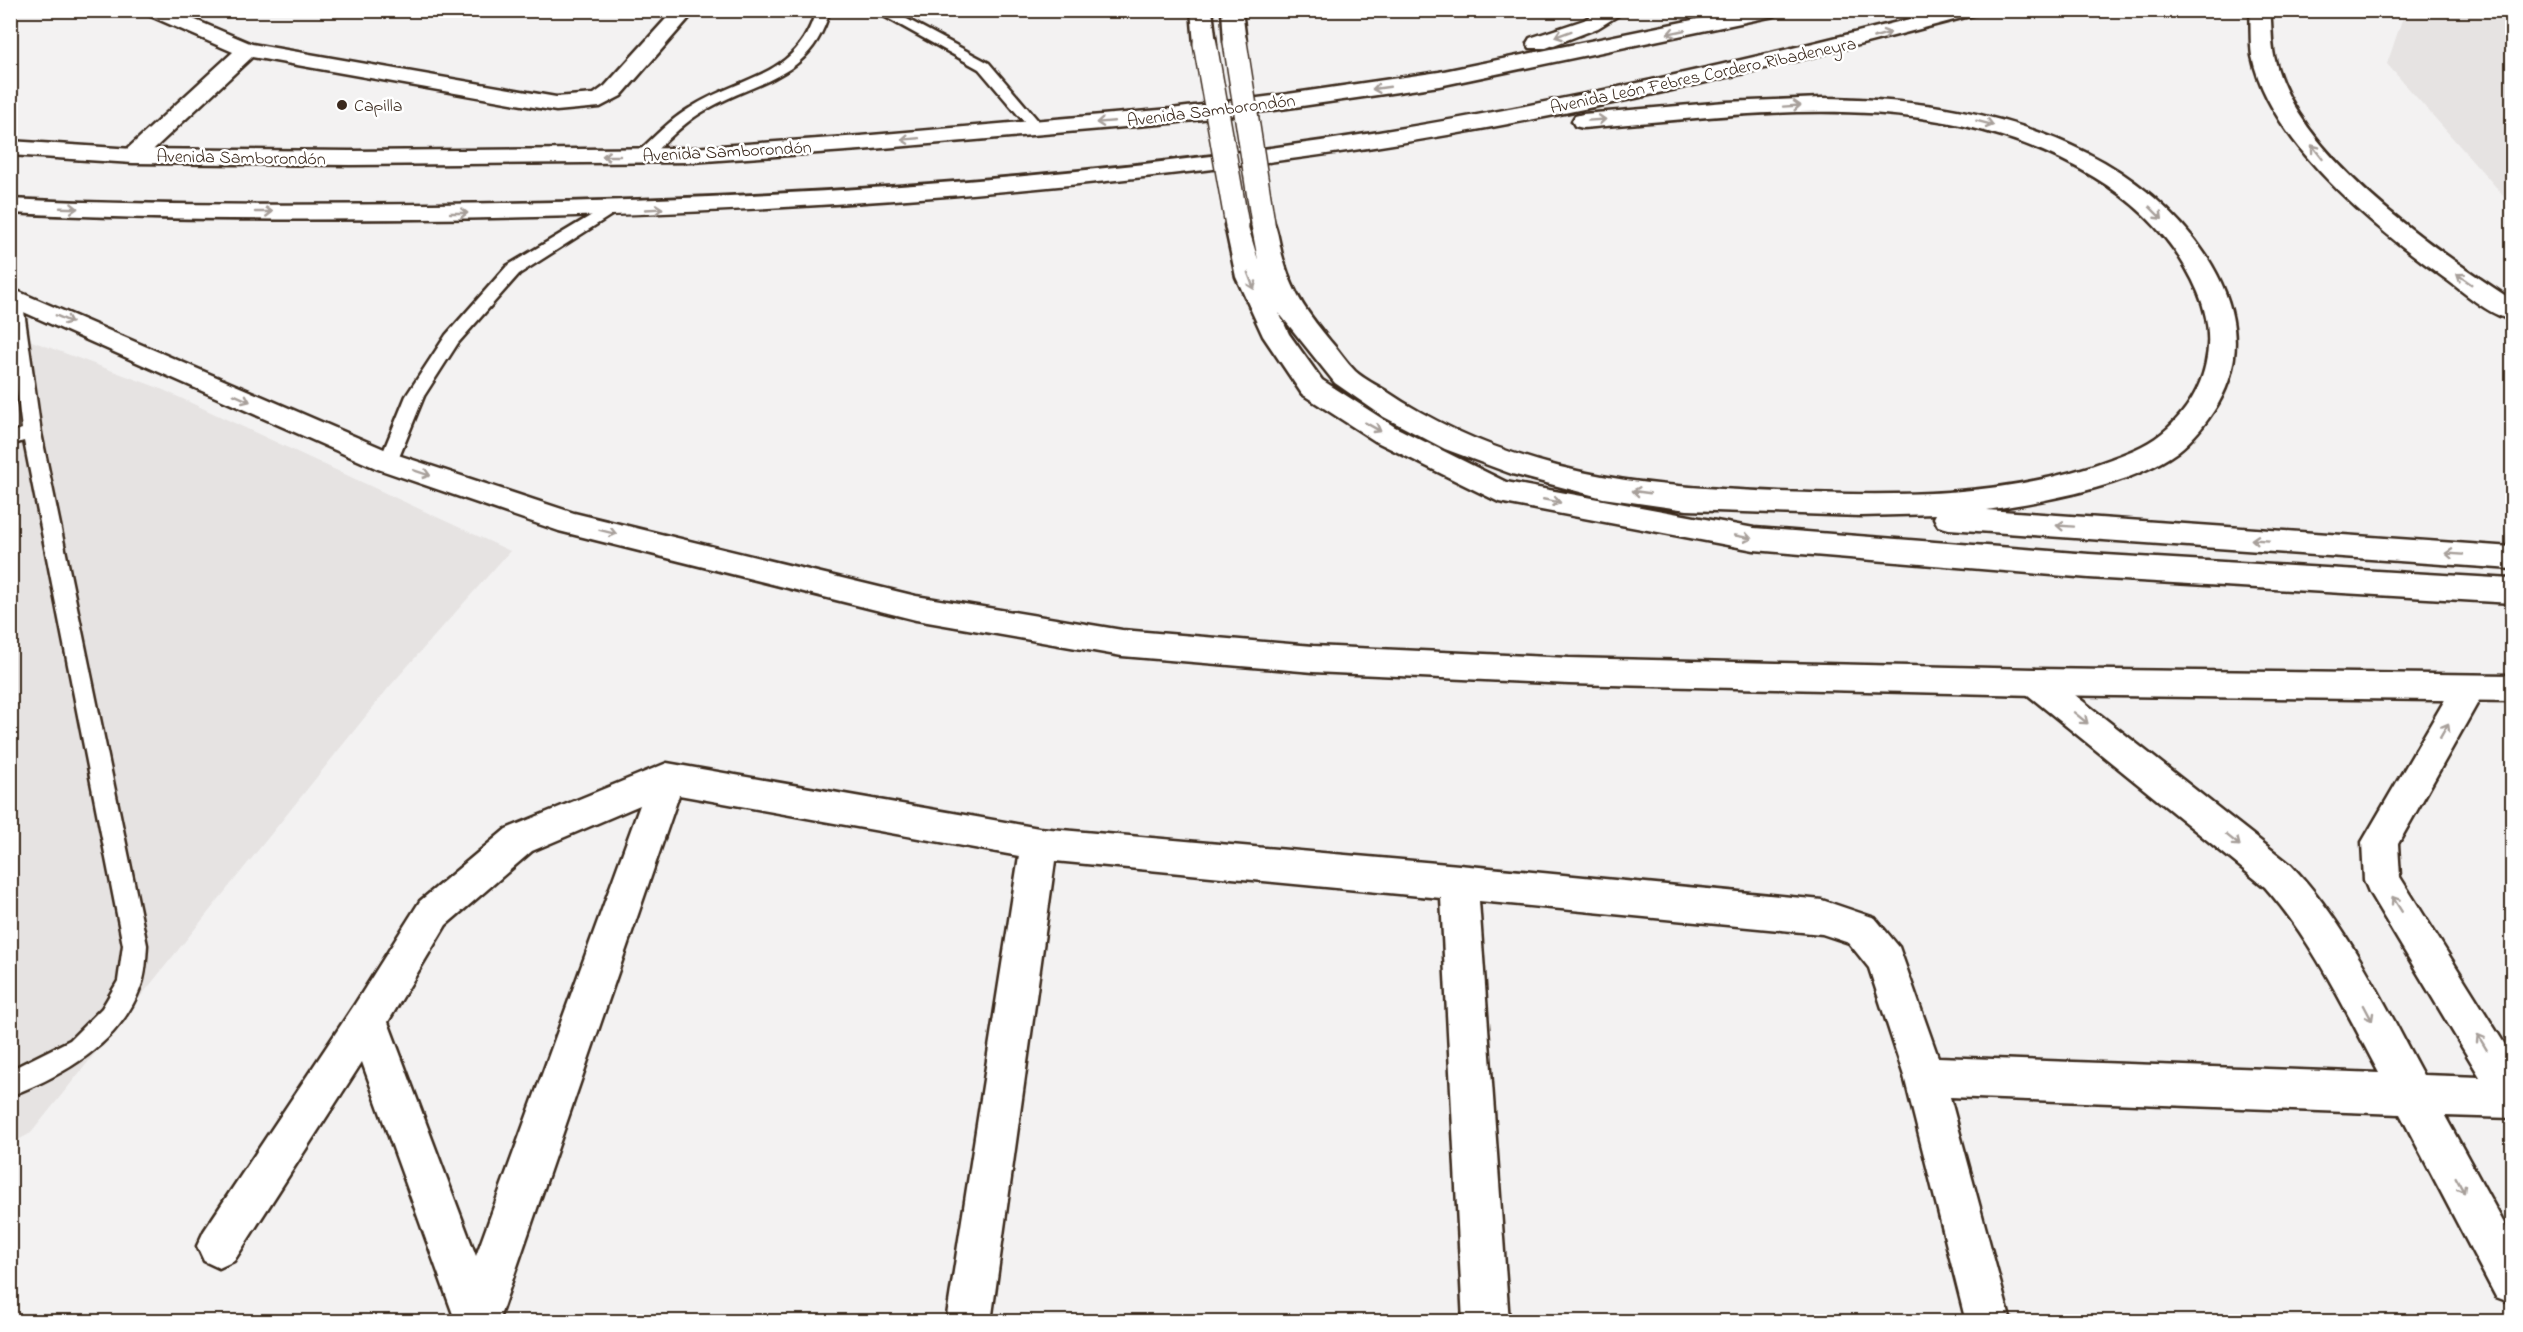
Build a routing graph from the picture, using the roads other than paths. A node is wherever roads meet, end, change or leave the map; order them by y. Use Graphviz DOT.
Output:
graph roads {
  1 [pos="153,10"];
  2 [pos="686,10"];
  3 [pos="823,10"];
  4 [pos="879,10"];
  5 [pos="1201,10"];
  6 [pos="1232,10"];
  7 [pos="1617,10"];
  8 [pos="1774,10"];
  9 [pos="1971,10"];
  10 [pos="2260,10"];
  11 [pos="247,50"];
  12 [pos="1439,79"];
  13 [pos="1036,127"];
  14 [pos="1434,131"];
  15 [pos="10,148"];
  16 [pos="133,156"];
  17 [pos="642,156"];
  18 [pos="10,206"];
  19 [pos="607,211"];
  20 [pos="1250,224"];
  21 [pos="12,296"];
  22 [pos="2512,312"];
  23 [pos="32,433"];
  24 [pos="10,439"];
  25 [pos="388,462"];
  26 [pos="1687,499"];
  27 [pos="2512,558"];
  28 [pos="2512,591"];
  29 [pos="2035,682"];
  30 [pos="2469,688"];
  31 [pos="2512,688"];
  32 [pos="667,778"];
  33 [pos="1039,844"];
  34 [pos="1459,881"];
  35 [pos="367,1020"];
  36 [pos="1924,1076"];
  37 [pos="10,1084"];
  38 [pos="2409,1092"];
  39 [pos="2512,1092"];
  40 [pos="2512,1098"];
  41 [pos="219,1246"];
  42 [pos="2512,1281"];
  43 [pos="476,1319"];
  44 [pos="968,1322"];
  45 [pos="1486,1322"];
  46 [pos="1989,1322"];
  1 -- 11 [label="main road"];
  2 -- 11 [label="main road"];
  3 -- 17 [label="lane"];
  4 -- 13 [label="lane"];
  5 -- 20 [label="main road, bridge"];
  6 -- 20 [label="main road, bridge"];
  7 -- 12 [label="main road, one-way"];
  8 -- 12 [label="main road, one-way"];
  14 -- 9 [label="main road, Avenida León Febres Cordero Ribadeneyra, one-way"];
  22 -- 10 [label="main road, one-way"];
  11 -- 16 [label="main road"];
  12 -- 13 [label="main road, Avenida Samborondón, one-way"];
  13 -- 17 [label="main road, Avenida Samborondón, one-way"];
  19 -- 14 [label="main road, one-way"];
  14 -- 26 [label="main road, one-way"];
  15 -- 16 [label="main road, Avenida Samborondón"];
  17 -- 16 [label="main road, Avenida Samborondón, one-way"];
  18 -- 19 [label="main road, one-way"];
  19 -- 25 [label="lane"];
  26 -- 20 [label="main road, one-way"];
  20 -- 28 [label="main road, one-way"];
  21 -- 23 [label="lane"];
  21 -- 25 [label="main road, one-way"];
  23 -- 24 [label="lane"];
  23 -- 37 [label="lane"];
  25 -- 29 [label="main road, one-way"];
  27 -- 26 [label="main road, one-way"];
  29 -- 30 [label="main road"];
  29 -- 38 [label="main road, one-way"];
  30 -- 31 [label="main road"];
  39 -- 30 [label="main road, one-way"];
  32 -- 33 [label="main road"];
  32 -- 35 [label="main road"];
  32 -- 43 [label="main road"];
  33 -- 34 [label="main road"];
  33 -- 44 [label="main road"];
  34 -- 36 [label="main road"];
  34 -- 45 [label="main road"];
  35 -- 41 [label="main road"];
  35 -- 43 [label="main road"];
  36 -- 38 [label="main road"];
  36 -- 46 [label="main road"];
  38 -- 40 [label="main road"];
  38 -- 42 [label="main road, one-way"];
}
